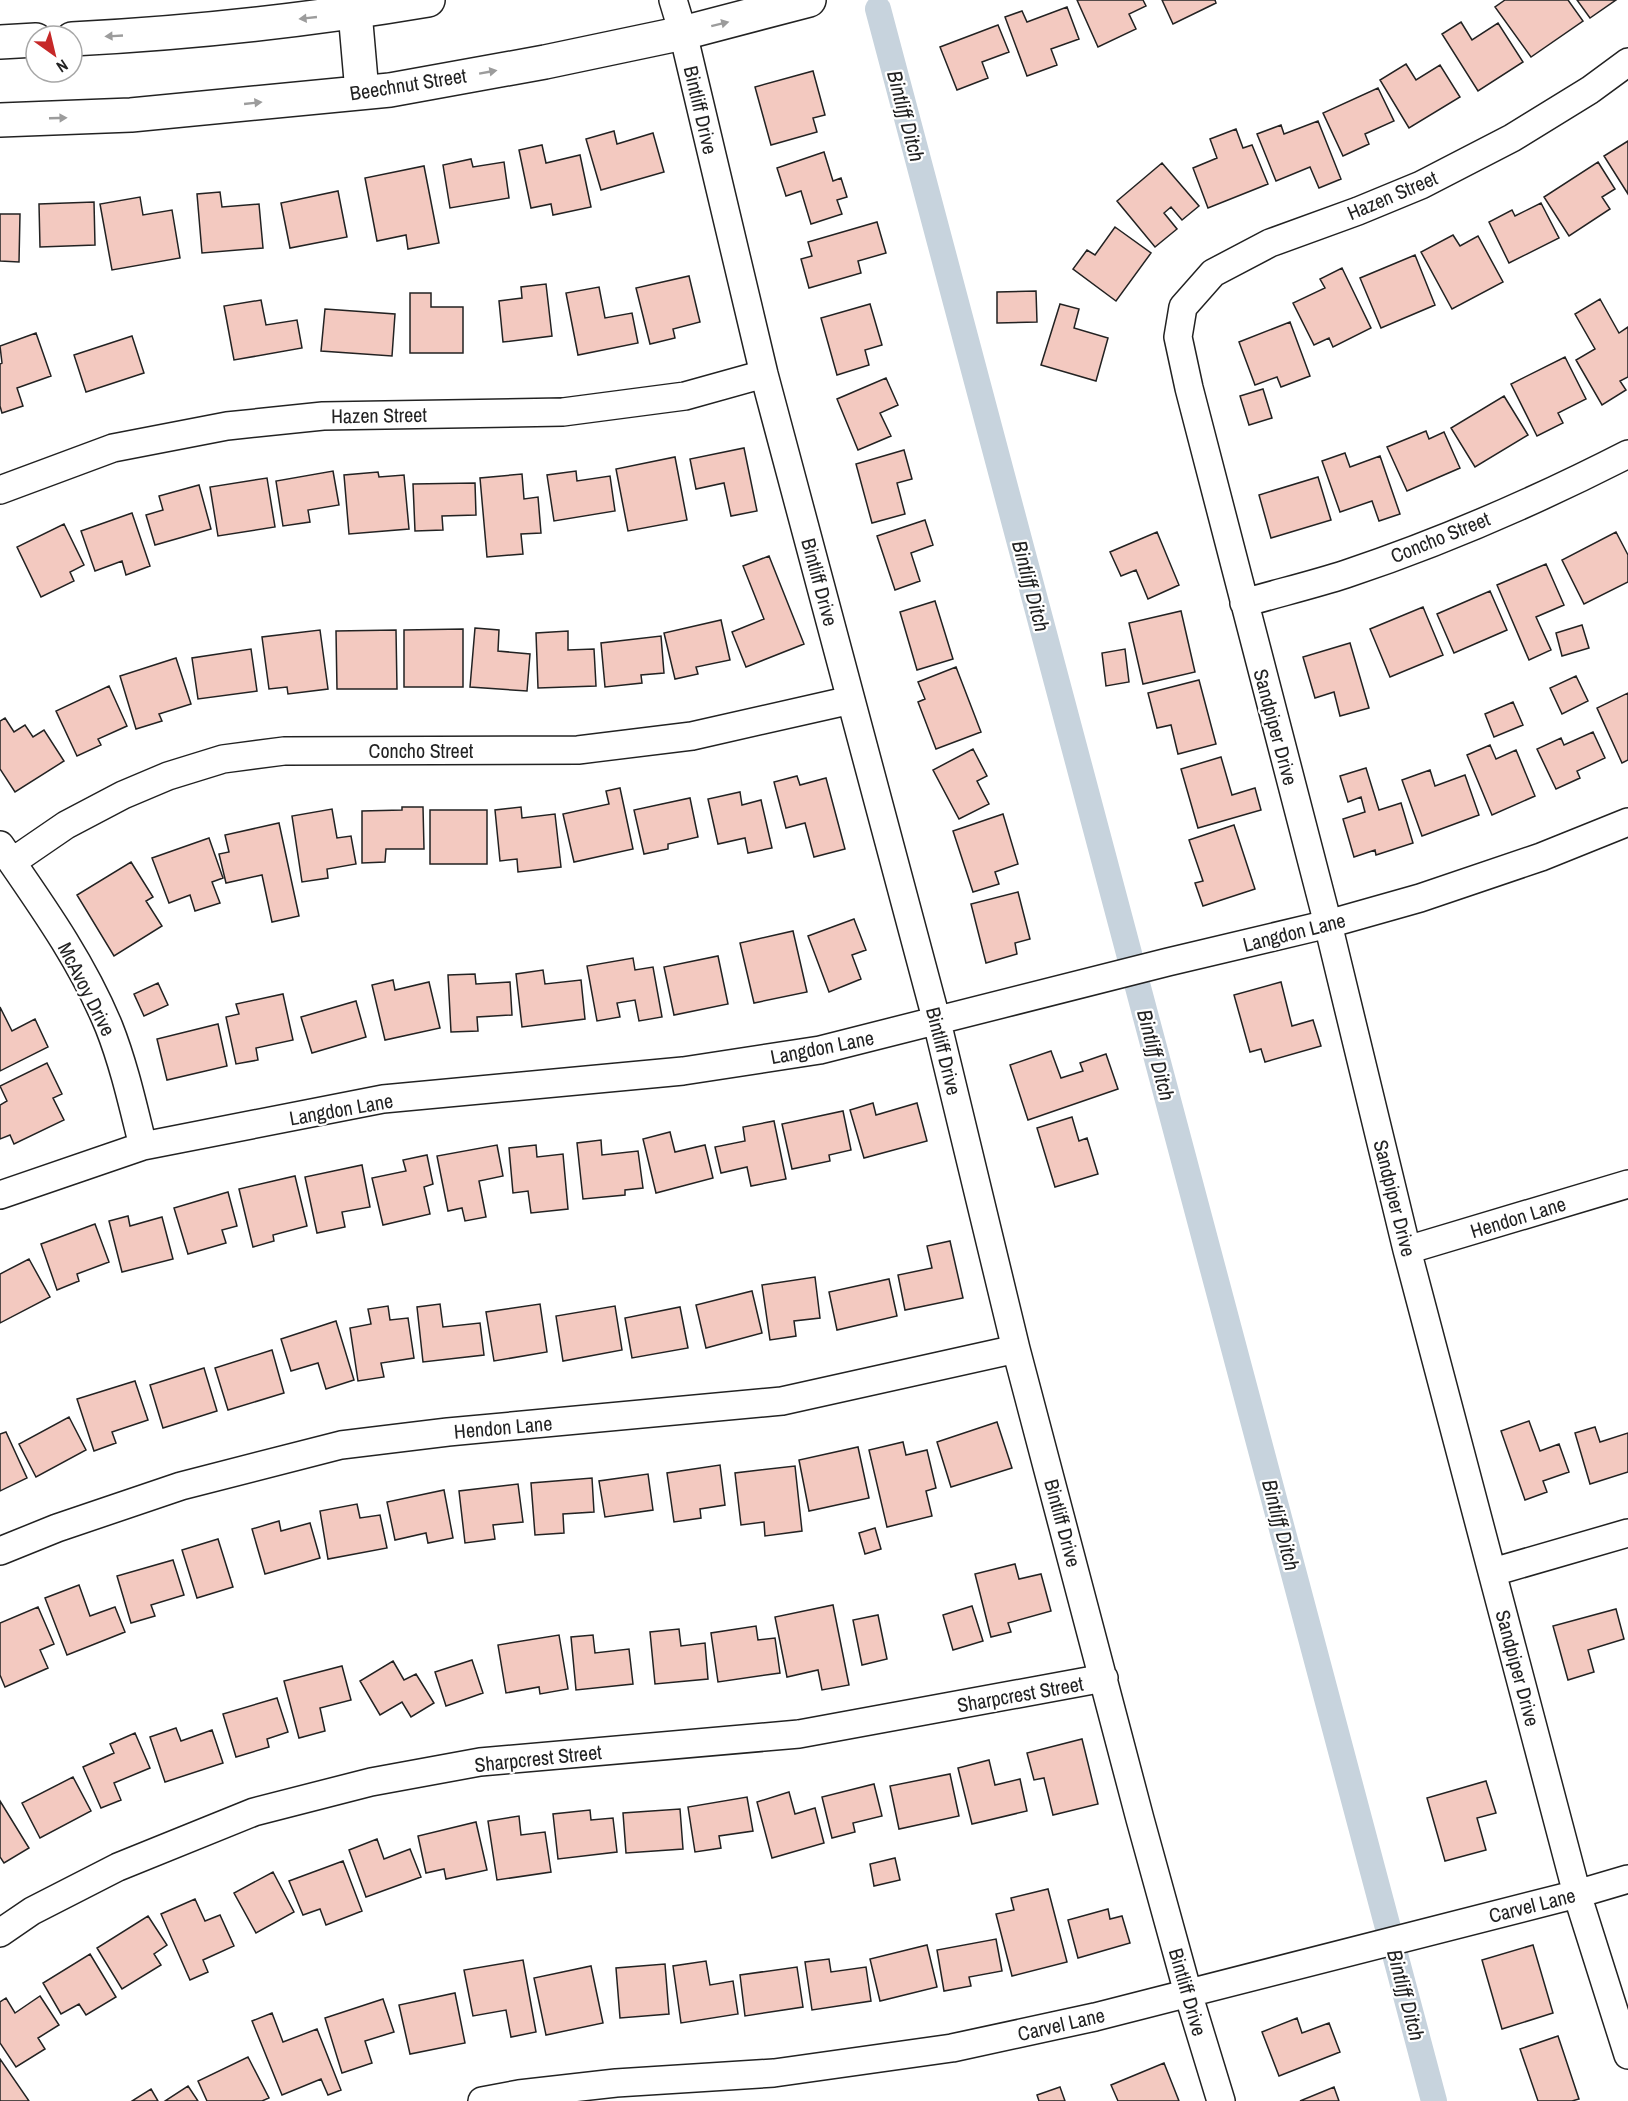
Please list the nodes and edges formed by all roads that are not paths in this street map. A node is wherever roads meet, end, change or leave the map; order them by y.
1 (428, 0) edge
2 (673, 0) edge
3 (809, 0) edge
4 (355, 12) junction
5 (683, 33) junction
6 (84, 38) edge
7 (24, 41) edge
8 (0, 42) edge
9 (1628, 62) edge
10 (362, 92) junction
11 (0, 120) edge
12 (1178, 337) joint
13 (764, 374) junction
14 (1628, 454) edge
15 (0, 490) edge
16 (1245, 603) junction
17 (851, 700) junction
18 (1628, 822) edge
19 (6, 854) edge
20 (1328, 924) junction
21 (937, 1022) junction
22 (143, 1146) junction
23 (1628, 1184) edge
24 (0, 1195) edge
25 (1407, 1250) junction
26 (1016, 1349) junction
27 (1628, 1533) edge
28 (0, 1551) edge
29 (1493, 1572) junction
30 (1104, 1678) junction
31 (1628, 1878) edge
32 (1577, 1894) junction
33 (0, 1933) edge
34 (1188, 1993) junction
35 (1628, 2055) edge
36 (482, 2101) edge
37 (1221, 2101) edge

1 - 4 main road
2 - 5 street, Bintliff Drive
5 -> 3 main road, Beechnut Street
4 -> 6 main road
4 - 10 main road
10 -> 5 main road, Beechnut Street
5 - 13 street, Bintliff Drive
7 - 8 main road
9 - 12 street, Hazen Street
11 -> 10 main road, Beechnut Street
12 - 16 street, Sandpiper Drive
13 - 15 street, Hazen Street
13 - 17 street, Bintliff Drive
14 - 16 street, Concho Street
16 - 20 street, Sandpiper Drive
17 - 19 street, Concho Street
17 - 21 street, Bintliff Drive
18 - 20 street, Langdon Lane
19 - 22 street, McAvoy Drive
20 - 21 street, Langdon Lane
20 - 25 street, Sandpiper Drive
21 - 22 street, Langdon Lane
21 - 26 street, Bintliff Drive
22 - 24 street, Langdon Lane
23 - 25 street, Hendon Lane
25 - 29 street, Sandpiper Drive
26 - 28 street, Hendon Lane
26 - 30 street, Bintliff Drive
27 - 29 street
29 - 32 street, Sandpiper Drive
30 - 33 street, Sharpcrest Street
30 - 34 street, Bintliff Drive
31 - 32 street, Carvel Lane
32 - 34 street, Carvel Lane
32 - 35 street, Sandpiper Drive
34 - 36 street, Carvel Lane
34 - 37 street, Bintliff Drive

